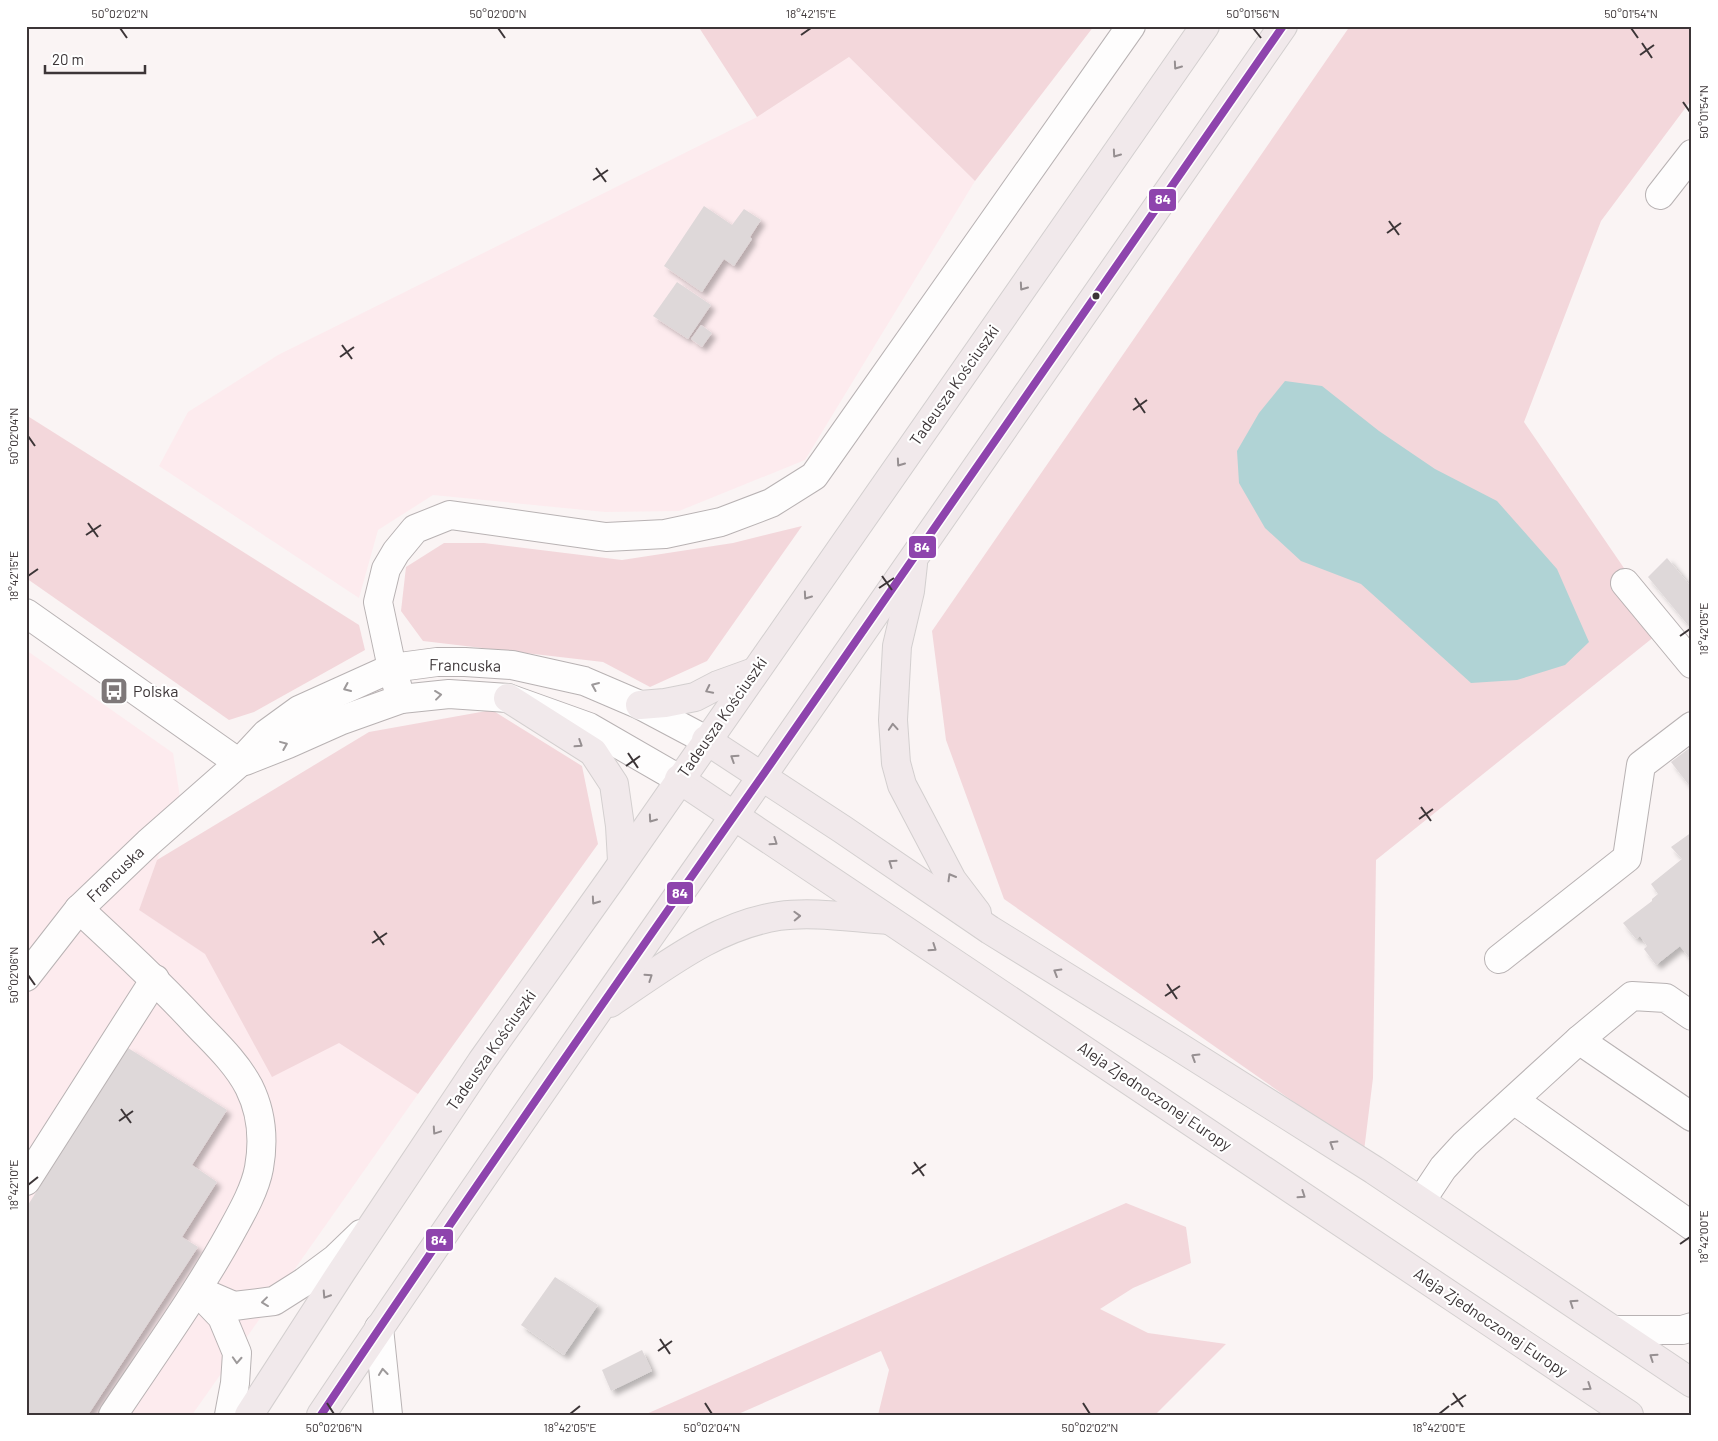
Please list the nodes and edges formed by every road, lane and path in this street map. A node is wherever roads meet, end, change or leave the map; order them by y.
1 (1131, 26) edge
2 (1204, 26) edge
3 (1283, 26) edge
4 (1692, 154) edge
5 (1660, 195) dead end
6 (913, 560) junction
7 (1625, 583) dead end
8 (26, 613) edge
9 (1692, 664) edge
10 (392, 668) junction
11 (754, 672) junction
12 (508, 698) junction
13 (401, 700) junction
14 (640, 705) junction
15 (1692, 726) edge
16 (706, 740) junction
17 (239, 763) junction
18 (762, 777) junction
19 (679, 779) junction
20 (734, 815) junction
21 (622, 861) junction
22 (79, 909) junction
23 (893, 921) junction
24 (990, 930) junction
25 (1499, 959) dead end
26 (26, 977) edge
27 (155, 979) junction
28 (594, 1014) junction
29 (1692, 1016) edge
30 (1579, 1040) junction
31 (1514, 1100) junction
32 (1692, 1117) edge
33 (26, 1181) edge
34 (1421, 1201) junction
35 (374, 1222) junction
36 (1692, 1226) edge
37 (197, 1290) junction
38 (1692, 1327) edge
39 (379, 1328) junction
40 (1614, 1330) junction
41 (1692, 1383) edge
42 (113, 1415) edge
43 (229, 1415) edge
44 (249, 1415) edge
45 (321, 1415) edge
46 (388, 1415) edge
47 (1629, 1415) edge

1 - 10 street
2 -> 11 main road, Tadeusza Kościuszki
3 - 6 main road
4 - 5 street
6 - 18 main road
24 -> 6 main road
7 - 9 street
8 - 17 street
10 - 13 street
14 -> 10 street, Francuska
10 -> 17 street, Francuska
11 -> 14 main road
11 - 16 main road, Tadeusza Kościuszki
13 -> 12 street, Francuska
12 - 19 street, Francuska
12 -> 21 main road
17 -> 13 street, Francuska
14 - 16 street, Francuska
15 - 25 street
18 -> 16 main road
16 - 19 main road, Tadeusza Kościuszki
17 - 22 street, Francuska
18 - 20 main road
24 -> 18 main road
19 - 20 main road, Aleja Zjednoczonej Europy
19 -> 21 main road, Tadeusza Kościuszki
20 -> 23 main road, Aleja Zjednoczonej Europy
20 - 28 main road
21 -> 35 main road, Tadeusza Kościuszki
22 - 26 street, Francuska
22 - 27 street
28 -> 23 main road
23 -> 47 main road, Aleja Zjednoczonej Europy
34 -> 24 main road
27 - 33 street
27 - 37 street
28 - 39 main road
29 - 30 street
30 - 31 street
30 - 32 street
31 - 34 street
31 - 36 street
40 -> 34 main road
35 -> 37 street
35 -> 44 main road, Tadeusza Kościuszki
37 - 42 street
37 -> 43 street
38 - 40 street
39 - 45 main road
46 -> 39 street
41 -> 40 main road

